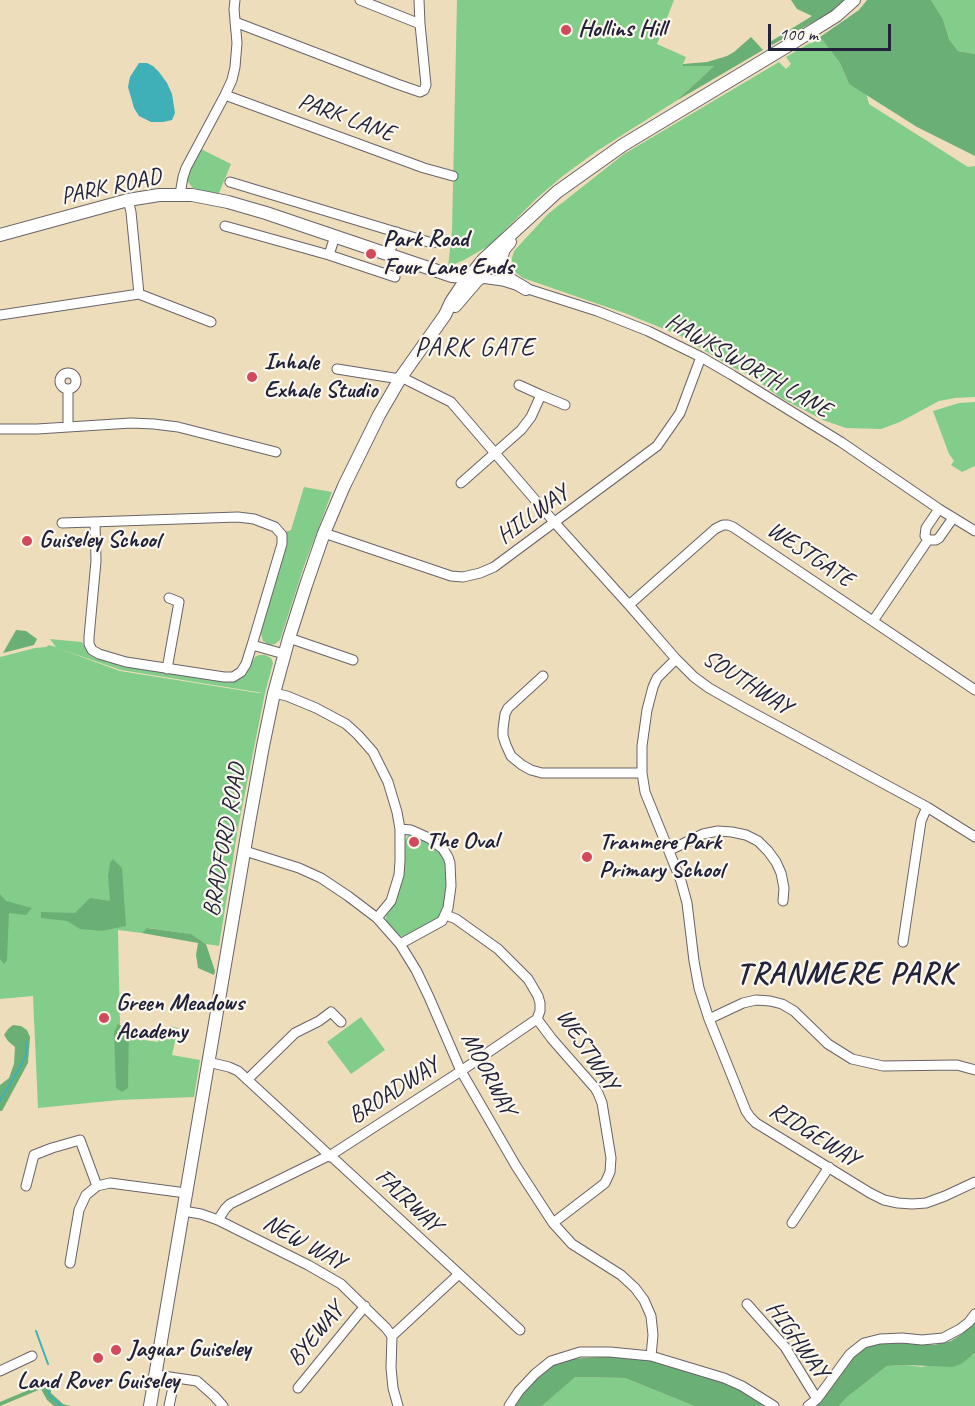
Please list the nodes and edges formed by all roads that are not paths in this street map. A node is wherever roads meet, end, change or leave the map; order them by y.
1 (235, 0) edge
2 (360, 0) edge
3 (419, 0) edge
4 (854, 0) edge
5 (235, 22) junction
6 (420, 24) junction
7 (225, 95) junction
8 (453, 176) dead end
9 (230, 182) dead end
10 (180, 194) junction
11 (271, 195) junction
12 (128, 201) junction
13 (266, 213) junction
14 (225, 226) dead end
15 (516, 230) junction
16 (397, 232) junction
17 (0, 235) edge
18 (335, 236) junction
19 (445, 240) dead end
20 (503, 251) junction
21 (389, 254) junction
22 (329, 255) junction
23 (436, 271) junction
24 (395, 277) dead end
25 (476, 277) junction
26 (526, 289) junction
27 (139, 294) junction
28 (451, 302) junction
29 (0, 315) edge
30 (445, 315) junction
31 (211, 322) dead end
32 (701, 357) junction
33 (337, 369) dead end
34 (400, 378) junction
35 (519, 385) dead end
36 (68, 389) dead end
37 (541, 395) junction
38 (565, 405) dead end
39 (68, 427) junction
40 (0, 429) edge
41 (276, 452) dead end
42 (495, 453) junction
43 (461, 483) dead end
44 (939, 509) junction
45 (953, 518) junction
46 (95, 522) junction
47 (62, 523) dead end
48 (555, 523) junction
49 (975, 531) edge
50 (324, 533) junction
51 (927, 540) junction
52 (169, 598) dead end
53 (629, 605) junction
54 (873, 621) junction
55 (289, 638) junction
56 (252, 645) junction
57 (284, 654) junction
58 (676, 659) junction
59 (353, 660) dead end
60 (167, 669) junction
61 (543, 676) dead end
62 (975, 690) edge
63 (274, 693) junction
64 (642, 773) junction
65 (927, 807) junction
66 (400, 829) junction
67 (975, 837) edge
68 (670, 850) junction
69 (245, 851) junction
70 (783, 901) dead end
71 (446, 915) junction
72 (377, 918) junction
73 (903, 942) dead end
74 (400, 945) junction
75 (537, 1019) junction
76 (709, 1019) junction
77 (341, 1022) dead end
78 (208, 1062) junction
79 (974, 1067) edge
80 (461, 1071) junction
81 (248, 1079) junction
82 (330, 1155) junction
83 (829, 1167) junction
84 (975, 1182) edge
85 (26, 1186) dead end
86 (98, 1186) junction
87 (186, 1193) junction
88 (183, 1211) junction
89 (218, 1220) junction
90 (553, 1223) junction
91 (792, 1223) dead end
92 (70, 1263) dead end
93 (459, 1274) junction
94 (747, 1304) dead end
95 (365, 1306) junction
96 (975, 1314) edge
97 (520, 1330) dead end
98 (392, 1336) junction
99 (32, 1356) dead end
100 (651, 1356) junction
101 (0, 1371) edge
102 (156, 1376) junction
103 (175, 1378) junction
104 (298, 1388) dead end
105 (817, 1399) junction
106 (150, 1406) edge
107 (170, 1406) edge
108 (223, 1406) edge
109 (398, 1406) edge
110 (509, 1406) edge
111 (774, 1406) edge
112 (808, 1406) edge

1 - 5 street
2 - 6 street
3 - 6 street
4 - 15 main road
5 - 6 street
5 - 7 street
7 - 8 street, PARK LANE
7 - 10 street
9 - 11 street
10 - 12 main road, PARK ROAD
10 - 13 main road, PARK ROAD
11 - 13 street
11 - 16 street
12 - 17 main road, PARK ROAD
12 - 27 street
13 - 18 main road, PARK ROAD
14 - 22 street
15 - 20 main road
15 - 25 main road
16 - 19 street
16 - 21 street
18 - 21 main road, PARK ROAD
18 - 22 street
20 - 25 main road
20 - 26 main road
21 - 23 main road, PARK ROAD
22 - 24 street
23 - 25 main road, PARK ROAD
23 - 28 main road
25 - 26 street, HAWKSWORTH LANE
25 - 28 main road, BRADFORD ROAD
25 - 30 main road, BRADFORD ROAD
26 - 32 street, HAWKSWORTH LANE
27 - 29 street
27 - 31 street
28 - 30 main road, BRADFORD ROAD
30 - 34 main road, BRADFORD ROAD
32 - 44 street, HAWKSWORTH LANE
32 - 48 street, HILLWAY
33 - 34 street, SOUTHWAY
34 - 42 street, SOUTHWAY
34 - 50 main road, BRADFORD ROAD
35 - 37 street
36 - 39 street
37 - 38 street
37 - 42 street
39 - 40 street
39 - 41 street
42 - 43 street
42 - 48 street, SOUTHWAY
44 - 45 street, HAWKSWORTH LANE
44 - 51 street
45 - 49 street, HAWKSWORTH LANE
45 - 51 street
46 - 47 street
46 - 56 street
46 - 60 street
48 - 50 street, HILLWAY
48 - 53 street, SOUTHWAY
50 - 55 main road, BRADFORD ROAD
51 - 54 street
52 - 60 street
53 - 54 street, WESTGATE
53 - 58 street, SOUTHWAY
54 - 62 street, WESTGATE
55 - 57 main road, BRADFORD ROAD
55 - 59 street
56 - 57 street
56 - 60 street
57 - 63 main road, BRADFORD ROAD
58 - 64 street, RIDGEWAY
58 - 65 street, SOUTHWAY
61 - 64 street
63 - 66 street
63 - 69 main road, BRADFORD ROAD
64 - 68 street, RIDGEWAY
65 - 67 street, SOUTHWAY
65 - 73 street
66 - 71 street
66 - 72 street
68 - 70 street
68 - 76 street, RIDGEWAY
69 - 72 street, MOORWAY
69 - 78 main road, BRADFORD ROAD
71 - 74 street
71 - 75 street, WESTWAY
72 - 74 street, MOORWAY
74 - 80 street, MOORWAY
75 - 80 street, BROADWAY
75 - 90 street, WESTWAY
76 - 79 street
76 - 83 street, RIDGEWAY
77 - 81 street
78 - 81 street, FAIRWAY
78 - 87 main road, BRADFORD ROAD
80 - 82 street, BROADWAY
80 - 90 street, MOORWAY
81 - 82 street, FAIRWAY
82 - 89 street, BROADWAY
82 - 93 street, FAIRWAY
83 - 84 street, RIDGEWAY
83 - 91 street
85 - 86 street
86 - 87 street
86 - 92 street
87 - 88 main road, BRADFORD ROAD
88 - 89 street, NEW WAY
88 - 102 main road, BRADFORD ROAD
89 - 95 street, NEW WAY
90 - 100 street, MOORWAY
93 - 97 street, FAIRWAY
93 - 98 street
94 - 105 street, HIGHWAY
95 - 98 street, NEW WAY
95 - 104 street, BYEWAY
96 - 105 street
98 - 109 street
99 - 101 street
100 - 110 street
100 - 111 street
102 - 103 street
102 - 106 main road, BRADFORD ROAD
103 - 107 street
103 - 108 street
105 - 112 street

